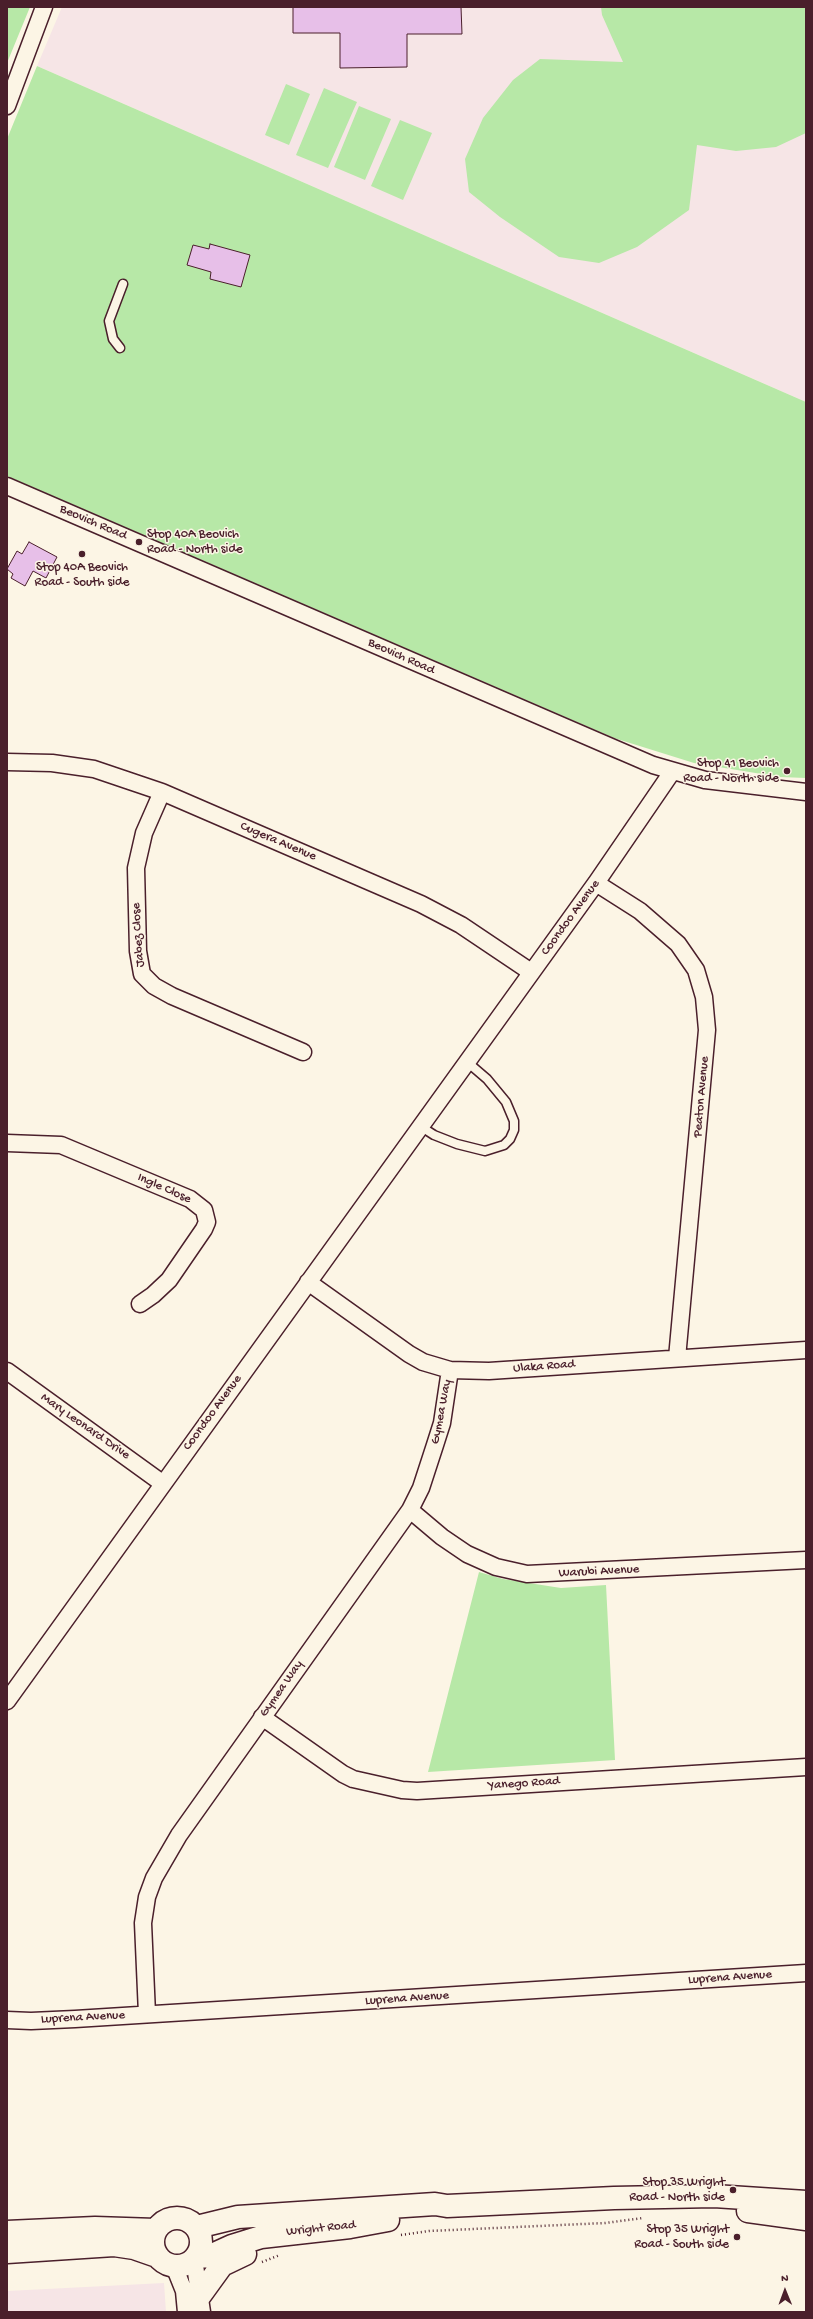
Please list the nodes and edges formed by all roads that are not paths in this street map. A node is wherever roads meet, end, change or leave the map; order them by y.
1 (44, 7) edge
2 (7, 106) edge
3 (123, 284) dead end
4 (120, 348) dead end
5 (7, 486) edge
6 (7, 762) edge
7 (672, 772) junction
8 (162, 792) junction
9 (806, 792) edge
10 (596, 883) junction
11 (531, 972) junction
12 (303, 1052) dead end
13 (466, 1061) junction
14 (420, 1126) junction
15 (7, 1143) edge
16 (308, 1282) junction
17 (140, 1304) dead end
18 (806, 1350) edge
19 (677, 1358) junction
20 (450, 1370) junction
21 (7, 1371) edge
22 (162, 1484) junction
23 (410, 1510) junction
24 (806, 1560) edge
25 (7, 1701) edge
26 (262, 1717) junction
27 (806, 1767) edge
28 (806, 1973) edge
29 (146, 2014) junction
30 (7, 2020) edge
31 (689, 2197) junction
32 (806, 2202) edge
33 (447, 2206) junction
34 (806, 2218) edge
35 (197, 2227) junction
36 (350, 2227) junction
37 (156, 2230) junction
38 (7, 2232) edge
39 (7, 2252) edge
40 (195, 2258) junction
41 (165, 2261) junction
42 (201, 2303) edge
43 (186, 2312) edge

1 - 2 street
3 - 4 lane
5 - 7 street, Beovich Road
6 - 8 street, Cugera Avenue
7 - 9 street, Beovich Road
7 - 10 street, Coondoo Avenue
8 - 11 street, Cugera Avenue
8 - 12 street, Jabez Close
10 - 11 street, Coondoo Avenue
10 - 19 street, Peaton Avenue
11 - 13 street, Coondoo Avenue
13 - 14 street, Coondoo Avenue
13 - 14 lane
14 - 16 street, Coondoo Avenue
15 - 17 street, Ingle Close
16 - 20 street, Ulaka Road
16 - 22 street, Coondoo Avenue
18 - 19 street, Ulaka Road
19 - 20 street, Ulaka Road
20 - 23 street, Gymea Way
21 - 22 street, Mary Leonard Drive
22 - 25 street, Coondoo Avenue
23 - 24 street, Warubi Avenue
23 - 26 street, Gymea Way
26 - 27 street, Yanego Road
26 - 29 street, Gymea Way
28 - 29 street, Luprena Avenue
29 - 30 street, Luprena Avenue
31 - 32 main road, Wright Road
31 - 33 main road, Wright Road
31 - 34 main road, Wright Road
33 - 35 main road, Wright Road
33 - 36 main road, Wright Road
35 - 37 main road
35 - 40 main road
36 - 40 main road, Wright Road
36 - 42 main road
37 - 38 main road
37 - 41 main road
39 - 41 main road
40 - 41 main road
40 - 42 street
41 - 43 street

